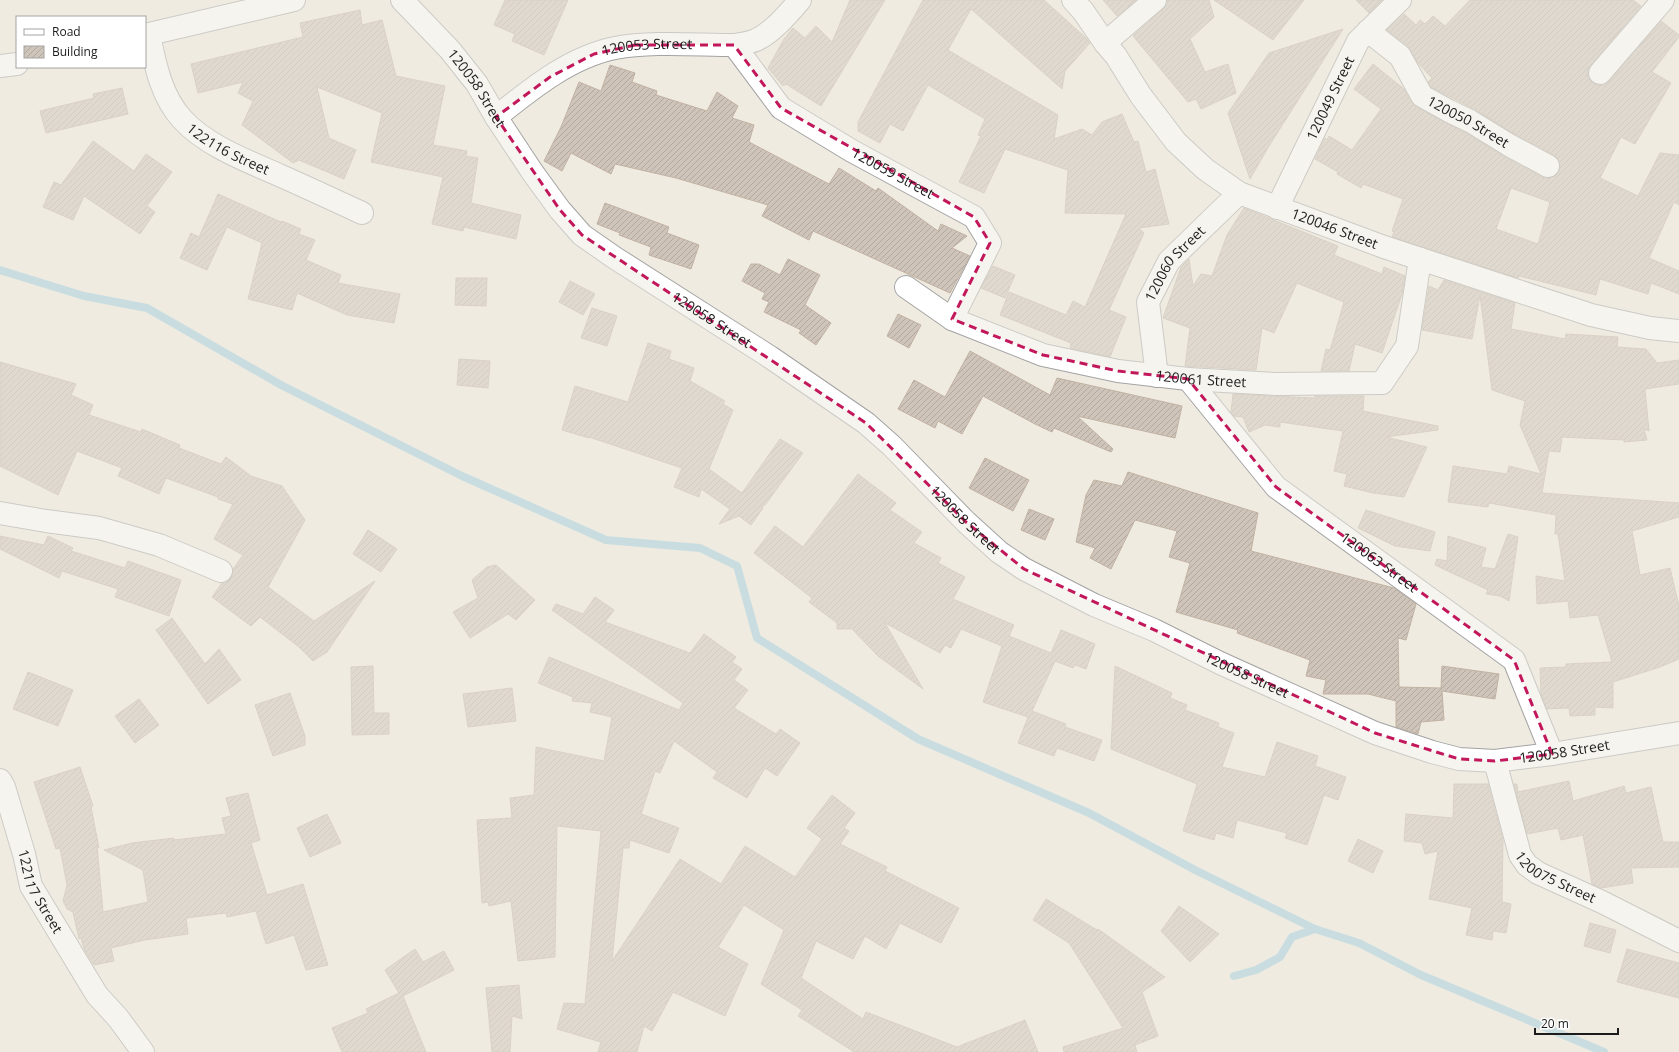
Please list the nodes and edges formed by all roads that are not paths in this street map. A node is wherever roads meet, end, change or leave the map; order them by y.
1 (294, 0) edge
2 (402, 0) edge
3 (800, 0) edge
4 (1072, 0) edge
5 (1155, 0) edge
6 (1400, 0) edge
7 (1663, 0) edge
8 (1368, 31) junction
9 (147, 35) edge
10 (1105, 43) junction
11 (734, 45) junction
12 (16, 64) edge
13 (0, 66) edge
14 (1600, 73) dead end
15 (496, 117) junction
16 (1548, 166) dead end
17 (1239, 193) junction
18 (1277, 208) junction
19 (362, 213) dead end
20 (1420, 259) junction
21 (906, 287) dead end
22 (952, 319) junction
23 (1679, 331) edge
24 (1157, 376) junction
25 (1188, 379) junction
26 (0, 512) edge
27 (221, 571) dead end
28 (1679, 733) edge
29 (1552, 754) junction
30 (1495, 761) junction
31 (0, 780) edge
32 (1679, 941) edge
33 (143, 1052) edge

1 - 9 street
2 - 15 street, 120058 Street
3 - 11 street, 120053 Street
4 - 10 street, 120046 Street
5 - 10 street
6 - 8 street, 120049 Street
7 - 14 street
8 - 16 street, 120050 Street
8 - 18 street, 120049 Street
9 - 19 street, 122116 Street
10 - 17 street, 120046 Street
11 - 15 street, 120053 Street
11 - 22 street, 120059 Street
12 - 13 street
15 - 30 street, 120058 Street
17 - 18 street, 120046 Street
17 - 24 street, 120060 Street
18 - 20 street, 120046 Street
20 - 23 street, 120046 Street
20 - 25 street, 120061 Street
21 - 22 street, 120061 Street
22 - 24 street, 120061 Street
24 - 25 street, 120061 Street
25 - 29 street, 120063 Street
26 - 27 street
28 - 29 street, 120058 Street
29 - 30 street, 120058 Street
30 - 32 street, 120075 Street
31 - 33 street, 122117 Street

